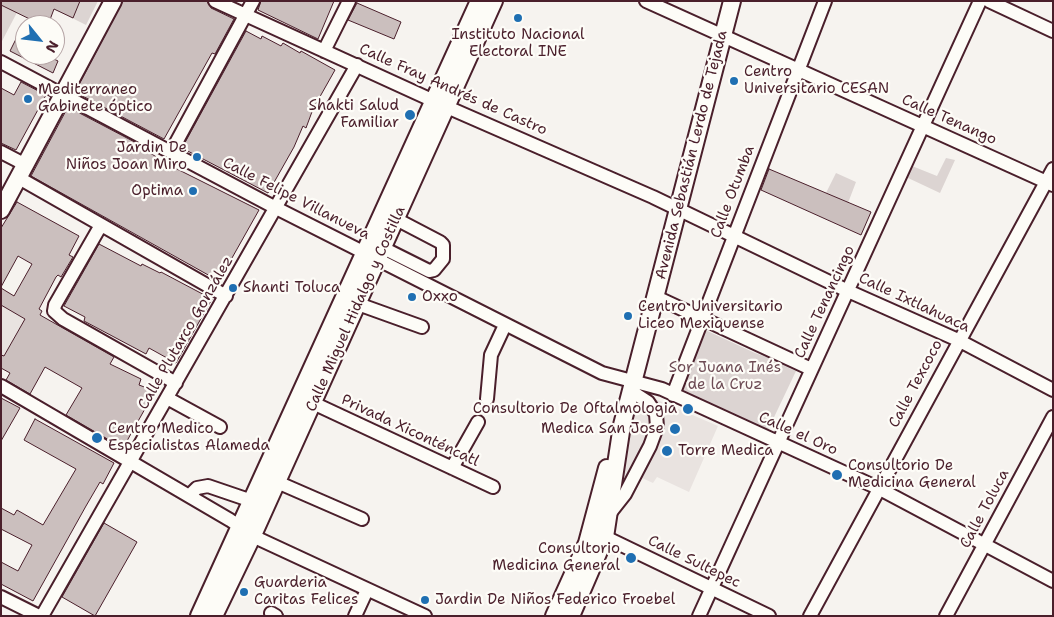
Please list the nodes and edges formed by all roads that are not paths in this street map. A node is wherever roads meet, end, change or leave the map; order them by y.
1 (113, 1) edge
2 (215, 1) edge
3 (253, 1) edge
4 (349, 1) edge
5 (479, 1) edge
6 (494, 1) edge
7 (646, 1) edge
8 (732, 1) edge
9 (825, 1) edge
10 (980, 1) edge
11 (989, 1) edge
12 (246, 15) junction
13 (1053, 31) edge
14 (722, 36) junction
15 (324, 51) junction
16 (1, 62) edge
17 (357, 65) junction
18 (798, 70) junction
19 (64, 96) junction
20 (440, 104) junction
21 (923, 125) junction
22 (1, 152) edge
23 (171, 152) junction
24 (1053, 170) edge
25 (22, 172) junction
26 (1049, 184) edge
27 (276, 208) junction
28 (678, 209) junction
29 (1, 210) edge
30 (396, 220) junction
31 (101, 225) junction
32 (733, 237) junction
33 (375, 253) junction
34 (848, 291) junction
35 (226, 296) junction
36 (656, 297) junction
37 (358, 304) junction
38 (702, 318) junction
39 (504, 325) junction
40 (422, 326) dead end
41 (958, 340) junction
42 (811, 369) junction
43 (176, 383) junction
44 (1, 386) edge
45 (632, 386) junction
46 (1053, 390) edge
47 (673, 395) junction
48 (167, 398) junction
49 (487, 399) dead end
50 (313, 404) junction
51 (1053, 417) edge
52 (478, 422) dead end
53 (622, 425) junction
54 (220, 427) dead end
55 (777, 443) junction
56 (131, 463) junction
57 (452, 468) junction
58 (277, 482) junction
59 (493, 487) dead end
60 (878, 488) junction
61 (189, 496) junction
62 (252, 501) junction
63 (610, 513) junction
64 (362, 519) dead end
65 (247, 531) junction
66 (606, 537) junction
67 (984, 544) junction
68 (1053, 581) edge
69 (712, 588) junction
70 (367, 590) junction
71 (1, 597) edge
72 (40, 616) edge
73 (199, 616) edge
74 (214, 616) edge
75 (356, 616) edge
76 (425, 616) edge
77 (554, 616) edge
78 (571, 616) edge
79 (699, 616) edge
80 (769, 616) edge
81 (810, 616) edge
82 (946, 616) edge

1 - 19 main road
2 - 12 street, Calle Fray Andrés de Castro
3 - 12 street
4 - 15 street
5 - 20 main road, Calle Miguel Hidalgo y Costilla
6 - 20 main road, Calle Miguel Hidalgo y Costilla
7 - 14 street, Calle Tenango
8 - 14 main road, Avenida Sebastián Lerdo de Tejada
9 - 18 street, Calle Otumba
10 - 21 street, Calle Tenancingo
11 - 13 street
12 - 15 street, Calle Fray Andrés de Castro
12 - 23 street
14 - 18 street, Calle Tenango
14 - 28 main road, Avenida Sebastián Lerdo de Tejada
15 - 17 street, Calle Fray Andrés de Castro
16 - 19 street, Calle Felipe Villanueva
17 - 20 street, Calle Fray Andrés de Castro
17 - 27 street, Calle Plutarco González
18 - 21 street, Calle Tenango
18 - 32 street, Calle Otumba
19 - 23 street, Calle Felipe Villanueva
19 - 25 main road
20 - 28 street, Calle Fray Andrés de Castro
20 - 30 main road, Calle Miguel Hidalgo y Costilla
20 - 33 main road, Calle Miguel Hidalgo y Costilla
21 - 26 street, Calle Tenango
21 - 34 street, Calle Tenancingo
22 - 25 street
23 - 27 street, Calle Felipe Villanueva
24 - 26 street, Calle Texcoco
25 - 29 main road
25 - 31 street
26 - 41 street, Calle Texcoco
27 - 33 street, Calle Felipe Villanueva
27 - 35 street, Calle Plutarco González
28 - 32 street, Calle Ixtlahuaca
28 - 36 main road, Avenida Sebastián Lerdo de Tejada
30 - 33 main road, Calle Miguel Hidalgo y Costilla
30 - 33 street
31 - 35 street
31 - 43 street
32 - 34 street, Calle Ixtlahuaca
32 - 38 street, Calle Otumba
33 - 37 main road, Calle Miguel Hidalgo y Costilla
33 - 39 street, Calle Felipe Villanueva
33 - 62 main road, Calle Miguel Hidalgo y Costilla
34 - 41 street, Calle Ixtlahuaca
34 - 42 street, Calle Tenancingo
35 - 43 street, Calle Plutarco González
36 - 38 street
36 - 45 main road, Avenida Sebastián Lerdo de Tejada
37 - 40 street
37 - 50 main road, Calle Miguel Hidalgo y Costilla
38 - 42 street
38 - 47 street, Calle Otumba
39 - 45 street, Calle Felipe Villanueva
39 - 49 street
41 - 46 street, Calle Ixtlahuaca
41 - 60 street, Calle Texcoco
42 - 55 street, Calle Tenancingo
43 - 48 street, Calle Plutarco González
44 - 56 street
45 - 47 street, Calle el Oro
45 - 53 main road, Avenida Sebastián Lerdo de Tejada
45 - 63 street
47 - 55 street, Calle el Oro
48 - 54 street
48 - 56 street, Calle Plutarco González
50 - 57 street, Privada Xiconténcatl
50 - 58 main road, Calle Miguel Hidalgo y Costilla
51 - 67 street, Calle Toluca
52 - 57 street
53 - 63 main road, Avenida Sebastián Lerdo de Tejada
53 - 77 main road, Avenida Sebastián Lerdo de Tejada
55 - 60 street, Calle el Oro
55 - 69 street, Calle Tenancingo
56 - 61 street
56 - 72 street, Calle Plutarco González
57 - 59 street, Privada Xiconténcatl
58 - 64 street
58 - 65 main road, Calle Miguel Hidalgo y Costilla
60 - 67 street, Calle el Oro
60 - 81 street, Calle Texcoco
61 - 62 street
61 - 65 street
62 - 65 main road, Calle Miguel Hidalgo y Costilla
63 - 66 main road, Avenida Sebastián Lerdo de Tejada
65 - 70 street
65 - 73 main road, Calle Miguel Hidalgo y Costilla
65 - 74 main road, Calle Miguel Hidalgo y Costilla
66 - 69 street, Calle Sultepec
66 - 78 main road, Avenida Sebastián Lerdo de Tejada
67 - 68 street, Calle el Oro
67 - 82 street, Calle Toluca
69 - 79 street, Calle Tenancingo
69 - 80 street, Calle Sultepec
70 - 75 street
70 - 76 street
71 - 72 street

